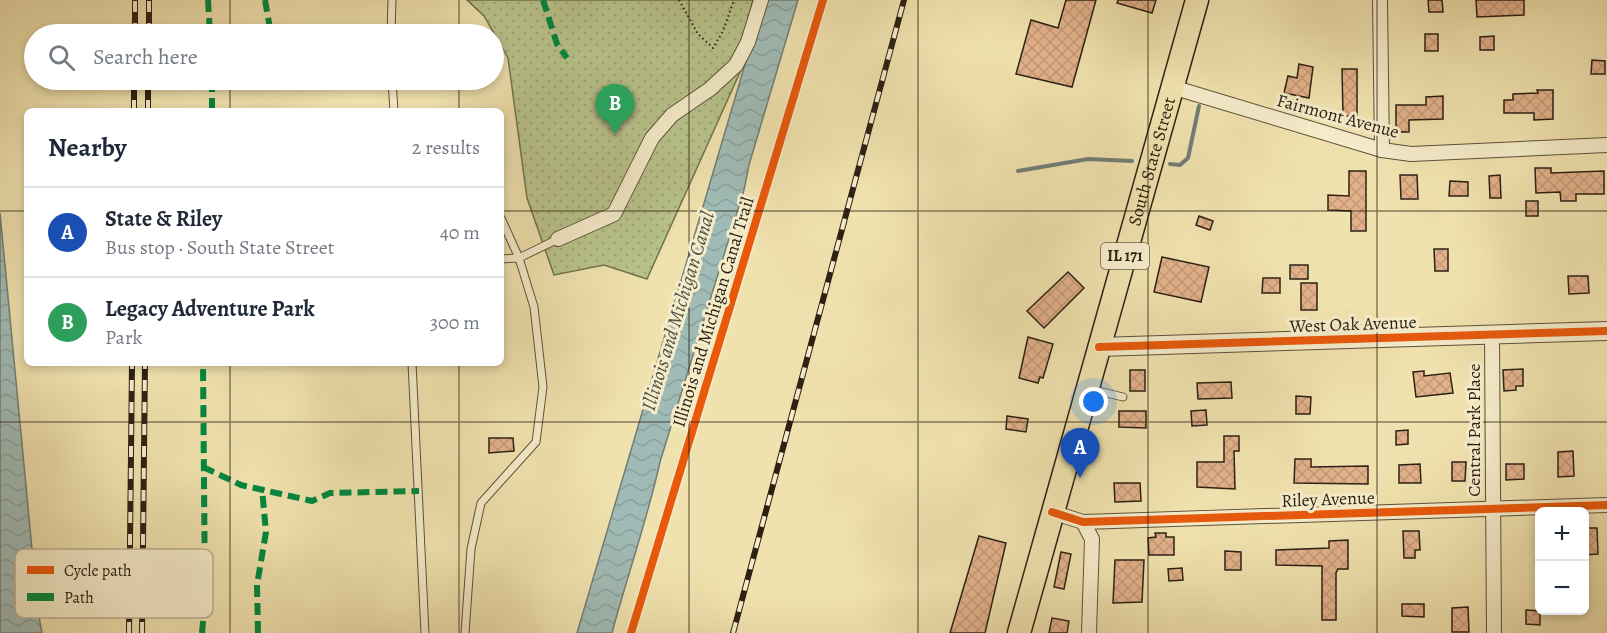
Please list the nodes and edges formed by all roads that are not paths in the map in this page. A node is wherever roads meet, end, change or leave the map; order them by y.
1 (392, 0) edge
2 (761, 0) edge
3 (1197, 0) edge
4 (1380, 0) edge
5 (391, 24) edge
6 (1172, 87) junction
7 (393, 90) edge
8 (394, 108) edge
9 (1607, 145) edge
10 (1382, 150) junction
11 (504, 225) edge
12 (558, 239) joint
13 (519, 258) junction
14 (504, 259) edge
15 (1607, 331) edge
16 (1492, 335) junction
17 (1099, 346) junction
18 (412, 366) edge
19 (1087, 388) junction
20 (1123, 397) dead end
21 (1607, 505) edge
22 (1492, 508) junction
23 (1052, 512) junction
24 (1083, 522) junction
25 (425, 633) edge
26 (465, 633) edge
27 (1019, 633) edge
28 (1089, 633) edge
29 (1494, 633) edge

1 - 5 lane
2 - 12 street
3 - 6 main road, South State Street / IL 171
4 - 10 street
6 - 10 street, Fairmont Avenue
6 - 17 main road, South State Street / IL 171
7 - 8 lane
9 - 10 street, Fairmont Avenue
11 - 13 lane
12 - 13 lane
13 - 14 lane
13 - 26 lane
15 - 16 street, West Oak Avenue
16 - 17 street, West Oak Avenue
16 - 22 street, Central Park Place
17 - 19 main road, South State Street / IL 171
18 - 25 lane
19 - 20 lane
19 - 23 main road, South State Street / IL 171
21 - 22 street, Riley Avenue
22 - 24 street, Riley Avenue
22 - 29 street, Central Park Place
23 - 24 street, Riley Avenue
23 - 27 main road, South State Street / IL 171
24 - 28 street

